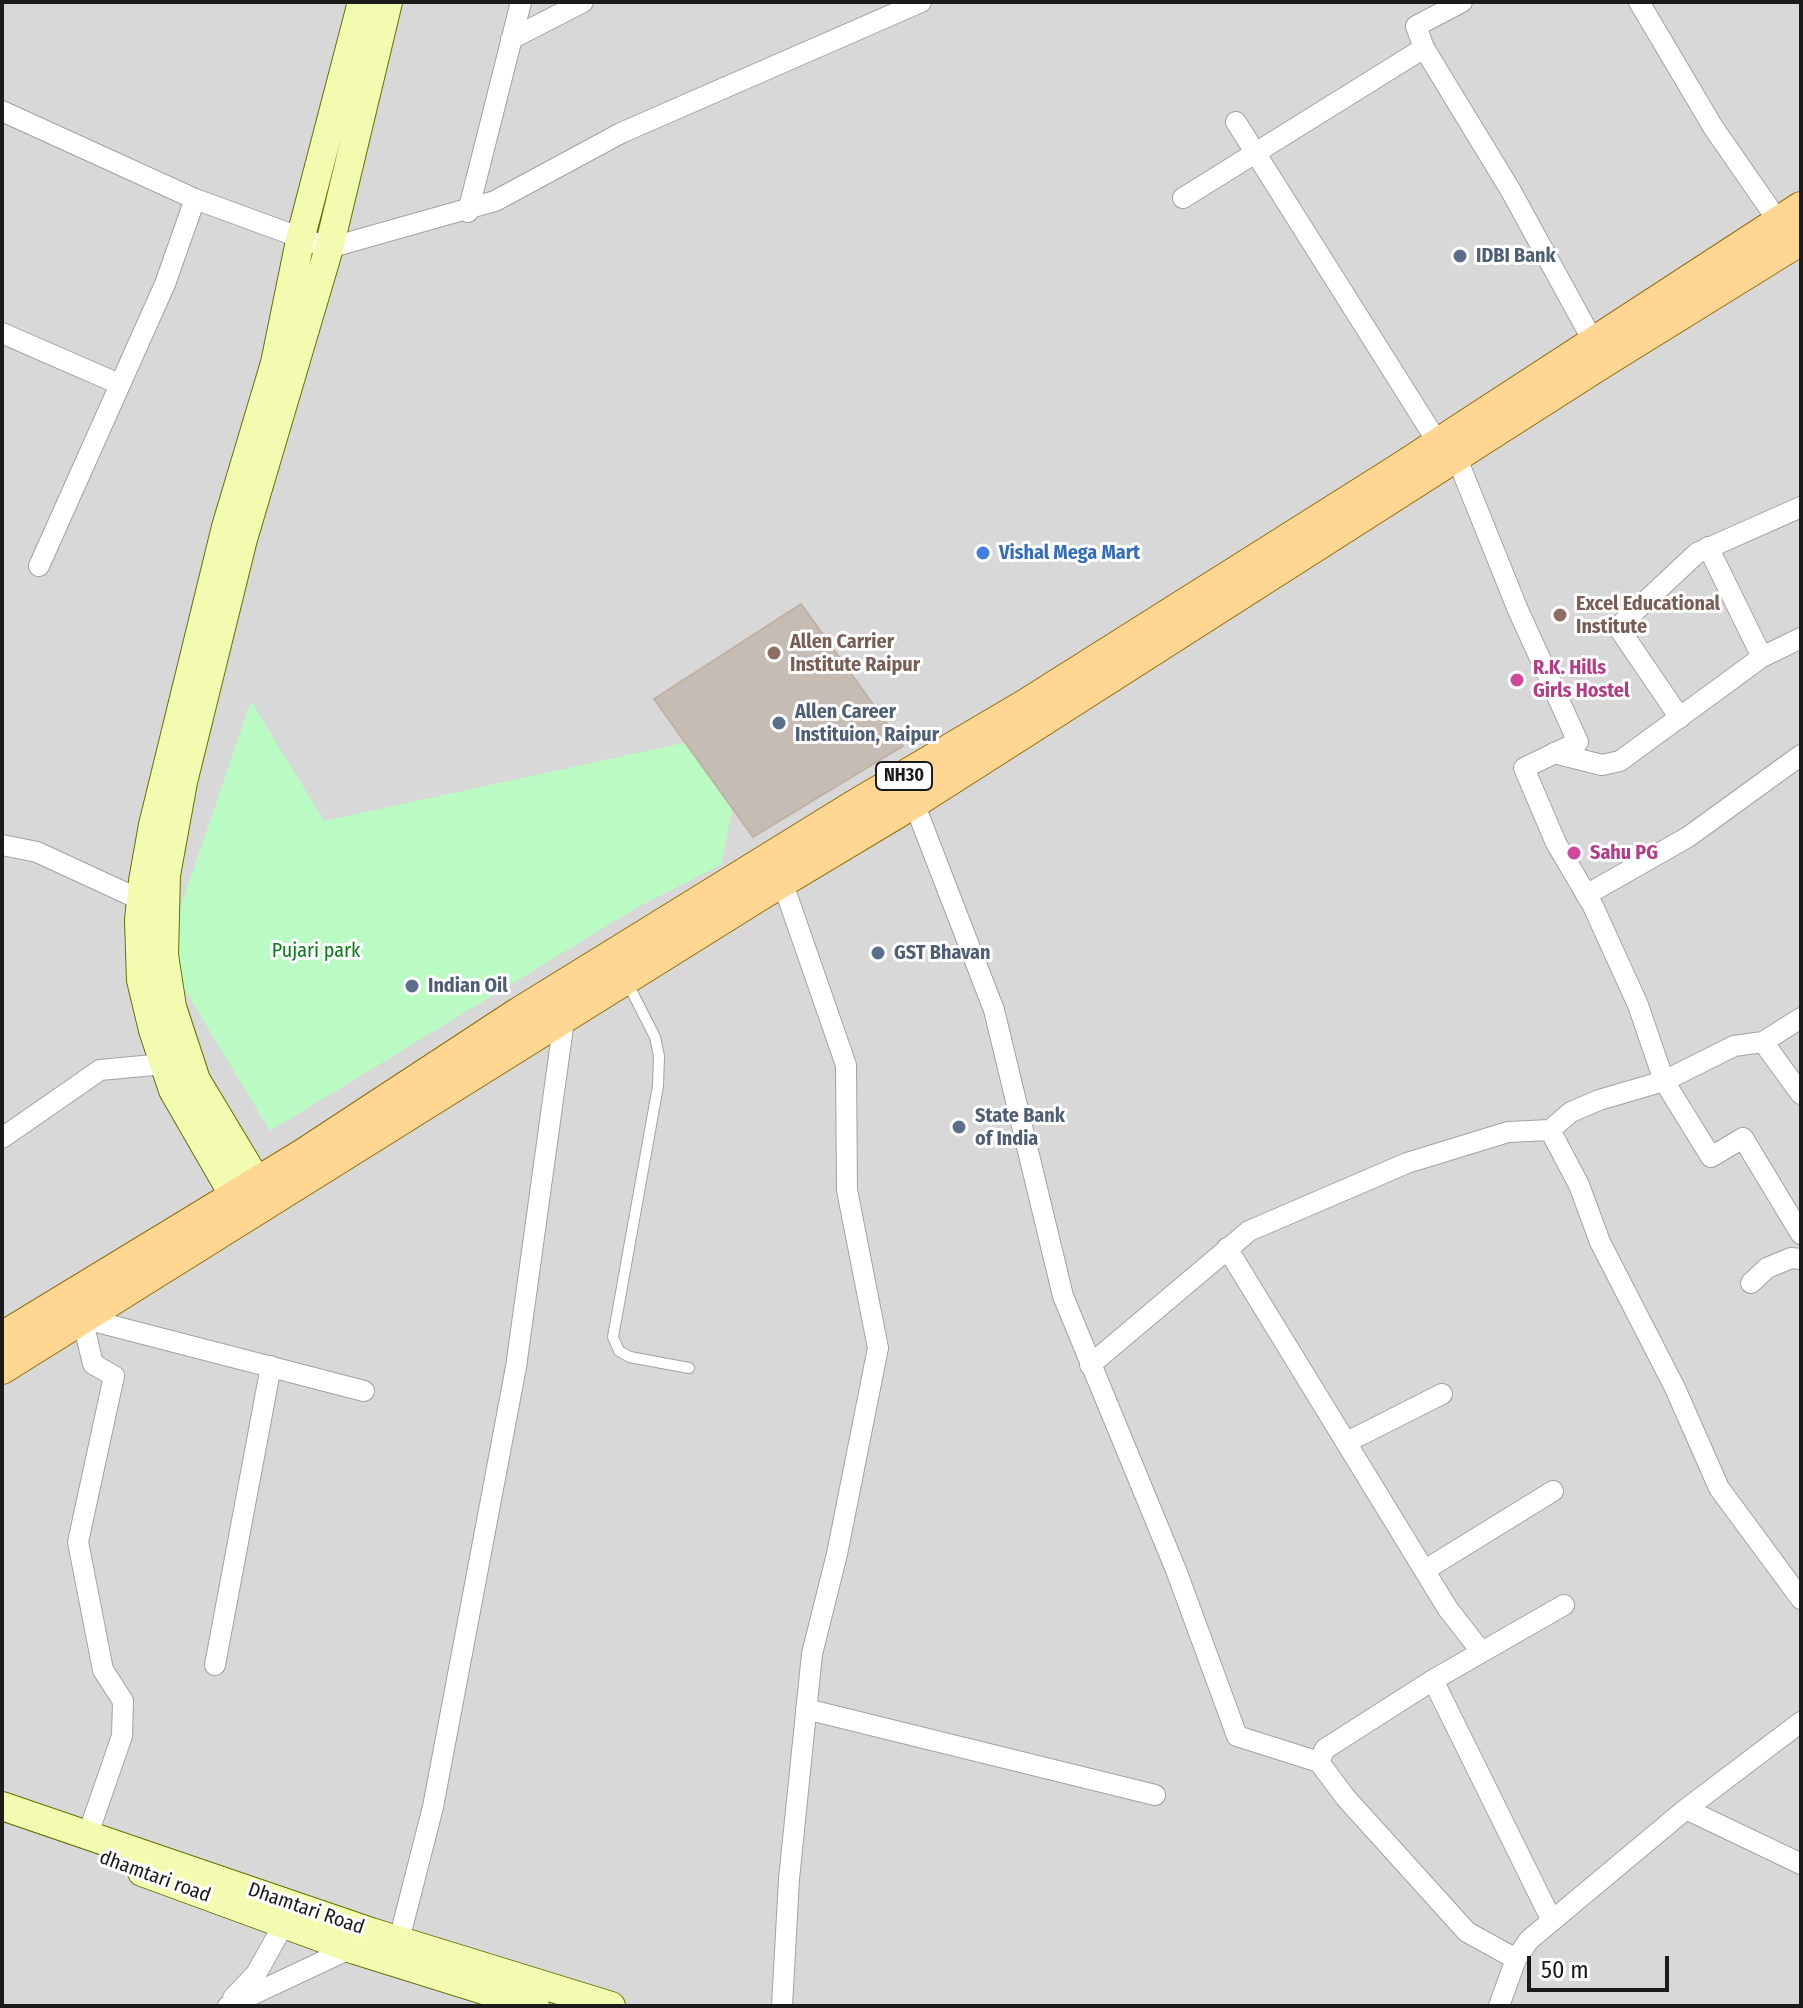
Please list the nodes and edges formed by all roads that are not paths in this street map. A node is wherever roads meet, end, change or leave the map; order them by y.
1 (362, 2) edge
2 (388, 2) edge
3 (521, 2) edge
4 (583, 2) edge
5 (921, 2) edge
6 (1462, 2) edge
7 (1639, 2) edge
8 (511, 39) junction
9 (1424, 48) junction
10 (2, 111) edge
11 (1236, 122) dead end
12 (1255, 151) junction
13 (1183, 198) dead end
14 (195, 199) junction
15 (468, 212) junction
16 (1795, 233) edge
17 (301, 236) junction
18 (329, 248) junction
19 (2, 333) edge
20 (1593, 341) junction
21 (119, 384) junction
22 (1447, 449) junction
23 (1801, 507) edge
24 (1708, 547) junction
25 (39, 566) dead end
26 (1801, 638) edge
27 (1762, 657) junction
28 (1680, 718) junction
29 (1554, 753) junction
30 (1801, 755) edge
31 (914, 803) junction
32 (2, 845) edge
33 (782, 881) junction
34 (1586, 895) junction
35 (141, 900) junction
36 (626, 981) junction
37 (1801, 1018) edge
38 (564, 1020) junction
39 (1763, 1042) junction
40 (164, 1064) junction
41 (1664, 1081) junction
42 (1801, 1094) edge
43 (1550, 1130) junction
44 (2, 1138) edge
45 (251, 1199) junction
46 (1801, 1234) edge
47 (1227, 1248) junction
48 (1801, 1259) edge
49 (1751, 1283) dead end
50 (82, 1318) junction
51 (2, 1337) edge
52 (1090, 1365) junction
53 (271, 1366) junction
54 (689, 1368) dead end
55 (2, 1369) edge
56 (364, 1391) dead end
57 (1442, 1394) dead end
58 (1347, 1442) junction
59 (1553, 1491) dead end
60 (1425, 1570) junction
61 (1801, 1599) edge
62 (1564, 1605) dead end
63 (1480, 1650) junction
64 (215, 1665) dead end
65 (1433, 1680) junction
66 (806, 1709) junction
67 (1801, 1722) edge
68 (1319, 1762) junction
69 (1155, 1795) dead end
70 (2, 1806) edge
71 (1686, 1809) junction
72 (2, 1823) edge
73 (88, 1834) junction
74 (1801, 1864) edge
75 (1552, 1921) junction
76 (284, 1924) junction
77 (399, 1940) junction
78 (363, 1941) junction
79 (1516, 1959) junction
80 (226, 2006) edge
81 (535, 2006) edge
82 (609, 2006) edge
83 (782, 2006) edge
84 (1499, 2006) edge

1 - 17 street
2 - 18 street
3 - 8 street
4 - 8 street
5 - 15 street
6 - 9 street
7 - 16 street
8 - 15 street
9 - 12 street
9 - 20 street
10 - 14 street
11 - 12 street
12 - 13 street
12 - 22 street
14 - 17 street
14 - 21 street
15 - 18 street
16 - 20 main road, NH30
16 - 22 main road, NH30
17 - 18 street
17 - 35 street
18 - 45 street
19 - 21 street
20 - 22 main road, NH30
21 - 25 street
22 - 29 street
22 - 31 main road, NH30
22 - 45 main road, NH30
23 - 24 street
24 - 27 street
24 - 28 street
26 - 27 street
27 - 28 street
28 - 29 street
29 - 34 street
30 - 34 street
31 - 33 main road, NH30
31 - 52 street
32 - 35 street
33 - 36 main road, NH30
33 - 66 street
34 - 41 street
35 - 40 street
36 - 38 main road, NH30
36 - 54 lane
37 - 39 street
38 - 45 main road, NH30
38 - 77 street
39 - 41 street
39 - 42 street
40 - 44 street
40 - 45 street
41 - 43 street
41 - 46 street
43 - 47 street
43 - 61 street
45 - 50 main road, NH30
45 - 51 main road, NH30
47 - 52 street
47 - 58 street
48 - 49 street
50 - 53 street
50 - 55 main road, NH30
50 - 73 street
52 - 68 street
53 - 56 street
53 - 64 street
57 - 58 street
58 - 60 street
59 - 60 street
60 - 63 street
62 - 63 street
63 - 65 street
65 - 68 street
65 - 75 street
66 - 69 street
66 - 83 street
67 - 71 street
68 - 79 street
70 - 73 street, Dhamtari Road
71 - 74 street
71 - 75 street
72 - 76 street, dhamtari road
73 - 78 street, Dhamtari Road
75 - 79 street
76 - 78 street, dhamtari road
76 - 80 street
77 - 78 street, Dhamtari Road
77 - 82 street, Dhamtari Road
78 - 80 street
78 - 81 street, dhamtari road
79 - 84 street

